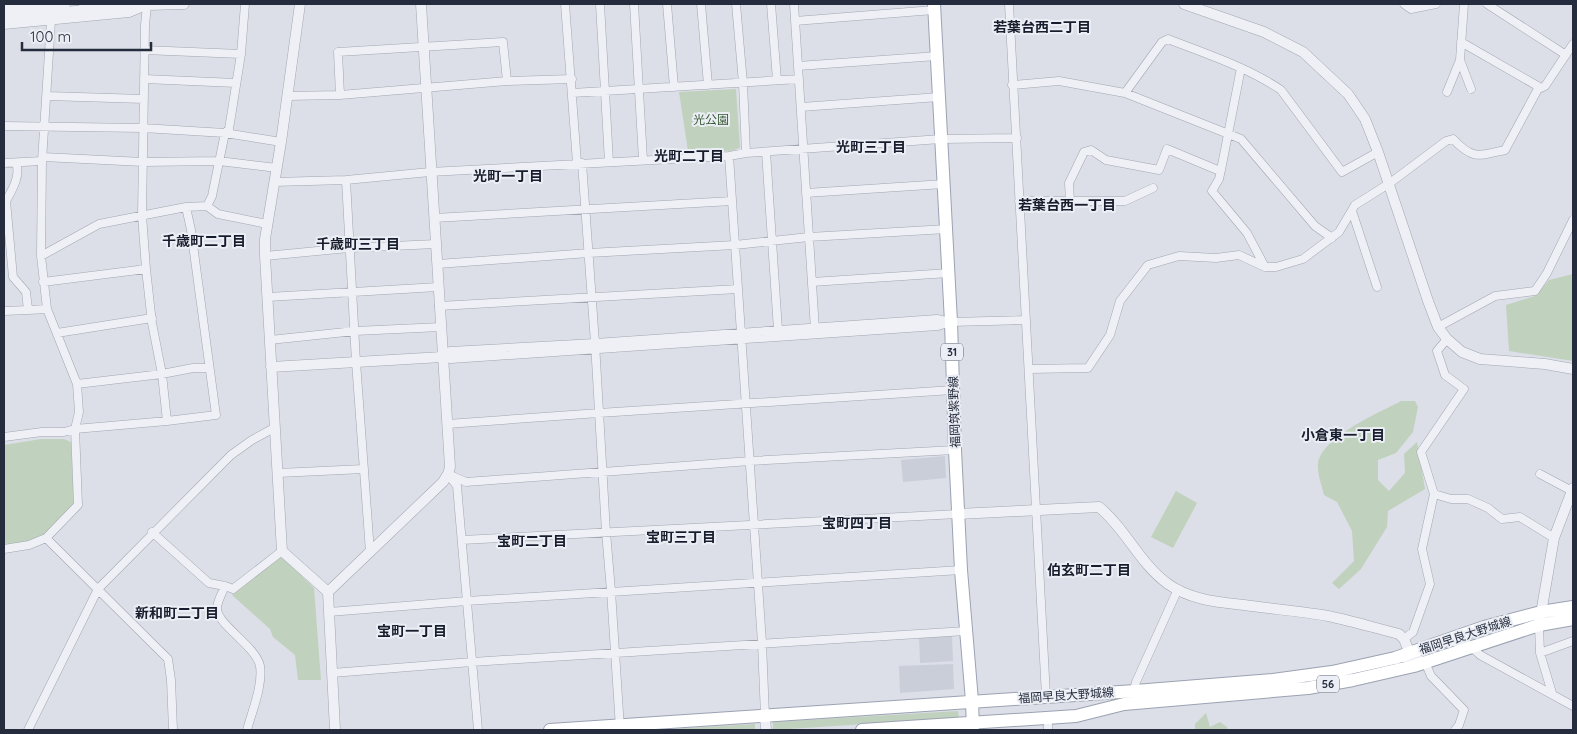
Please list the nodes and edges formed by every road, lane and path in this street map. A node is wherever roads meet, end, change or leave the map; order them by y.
1 (66, 4) edge
2 (83, 4) edge
3 (147, 4) edge
4 (184, 4) edge
5 (245, 4) edge
6 (300, 4) edge
7 (421, 4) edge
8 (565, 4) edge
9 (600, 4) edge
10 (634, 4) edge
11 (667, 4) edge
12 (701, 4) edge
13 (736, 4) edge
14 (771, 4) edge
15 (794, 4) edge
16 (1009, 4) edge
17 (1184, 4) edge
18 (1404, 4) edge
19 (1436, 4) edge
20 (1464, 4) edge
21 (1487, 4) edge
22 (934, 7) edge
23 (4, 8) edge
24 (112, 8) junction
25 (4, 17) edge
26 (50, 21) junction
27 (795, 21) junction
28 (4, 25) edge
29 (1461, 42) junction
30 (1573, 44) edge
31 (422, 46) junction
32 (144, 50) junction
33 (241, 54) junction
34 (1566, 55) junction
35 (937, 56) junction
36 (1460, 60) junction
37 (798, 66) junction
38 (1242, 68) junction
39 (799, 78) junction
40 (144, 79) junction
41 (572, 79) junction
42 (777, 80) junction
43 (507, 81) junction
44 (743, 82) junction
45 (236, 83) junction
46 (708, 85) junction
47 (1012, 85) junction
48 (674, 87) junction
49 (1538, 87) junction
50 (425, 88) junction
51 (1471, 89) dead end
52 (639, 90) junction
53 (605, 92) junction
54 (1447, 92) dead end
55 (1125, 93) junction
56 (340, 94) junction
57 (572, 94) junction
58 (47, 96) junction
59 (288, 96) junction
60 (939, 97) junction
61 (144, 99) junction
62 (801, 107) junction
63 (4, 126) edge
64 (45, 127) junction
65 (143, 128) junction
66 (225, 133) junction
67 (1228, 134) junction
68 (1017, 138) junction
69 (940, 139) junction
70 (281, 142) junction
71 (802, 150) junction
72 (766, 152) junction
73 (1378, 152) junction
74 (746, 153) junction
75 (729, 156) junction
76 (43, 159) junction
77 (643, 160) junction
78 (219, 161) junction
79 (143, 162) junction
80 (609, 162) junction
81 (4, 163) edge
82 (16, 163) junction
83 (579, 163) junction
84 (277, 168) junction
85 (1220, 171) junction
86 (430, 172) junction
87 (346, 180) junction
88 (274, 182) junction
89 (1390, 183) junction
90 (944, 184) junction
91 (1153, 188) dead end
92 (806, 192) junction
93 (732, 201) junction
94 (1020, 201) junction
95 (1070, 202) junction
96 (207, 206) junction
97 (186, 207) junction
98 (586, 208) junction
99 (1352, 211) junction
100 (142, 215) junction
101 (434, 218) junction
102 (1573, 220) edge
103 (267, 224) junction
104 (947, 229) junction
105 (809, 237) junction
106 (1332, 238) junction
107 (772, 240) junction
108 (436, 244) junction
109 (735, 245) junction
110 (349, 248) junction
111 (589, 253) junction
112 (41, 256) junction
113 (264, 256) junction
114 (438, 264) junction
115 (1265, 267) junction
116 (146, 269) junction
117 (949, 273) junction
118 (43, 282) junction
119 (812, 282) junction
120 (438, 287) junction
121 (1377, 287) dead end
122 (738, 289) junction
123 (352, 291) junction
124 (268, 297) junction
125 (592, 297) junction
126 (439, 306) junction
127 (48, 309) junction
128 (28, 310) junction
129 (4, 311) edge
130 (152, 318) junction
131 (1026, 320) junction
132 (951, 322) junction
133 (441, 327) junction
134 (1438, 328) junction
135 (778, 330) junction
136 (355, 331) junction
137 (816, 331) junction
138 (57, 333) junction
139 (741, 336) junction
140 (1446, 339) junction
141 (270, 340) junction
142 (595, 346) junction
143 (442, 357) junction
144 (356, 362) junction
145 (272, 367) junction
146 (209, 368) junction
147 (1029, 369) junction
148 (1573, 369) edge
149 (162, 374) junction
150 (77, 384) junction
151 (954, 390) junction
152 (746, 403) junction
153 (599, 413) junction
154 (166, 421) junction
155 (447, 424) junction
156 (274, 428) junction
157 (75, 429) junction
158 (4, 438) edge
159 (955, 450) junction
160 (750, 461) junction
161 (364, 470) junction
162 (603, 471) junction
163 (278, 473) junction
164 (448, 474) junction
165 (1540, 474) dead end
166 (1572, 490) edge
167 (1434, 494) junction
168 (1036, 510) junction
169 (958, 514) junction
170 (754, 523) junction
171 (152, 532) junction
172 (606, 532) junction
173 (46, 538) junction
174 (1554, 538) junction
175 (462, 540) junction
176 (4, 549) edge
177 (282, 551) junction
178 (370, 552) junction
179 (961, 570) junction
180 (758, 582) junction
181 (224, 586) junction
182 (98, 589) junction
183 (1178, 589) junction
184 (611, 591) junction
185 (328, 592) junction
186 (467, 601) junction
187 (1573, 607) edge
188 (329, 612) junction
189 (1540, 618) junction
190 (1573, 619) edge
191 (966, 630) junction
192 (1404, 639) junction
193 (1445, 641) junction
194 (1573, 641) edge
195 (762, 643) junction
196 (1472, 646) junction
197 (615, 652) junction
198 (1540, 652) junction
199 (1410, 654) junction
200 (1395, 658) junction
201 (472, 662) junction
202 (1425, 662) junction
203 (332, 673) junction
204 (1135, 691) junction
205 (1552, 693) junction
206 (1046, 696) junction
207 (972, 701) junction
208 (1151, 701) junction
209 (1124, 704) junction
210 (1573, 706) edge
211 (765, 716) junction
212 (1048, 724) edge
213 (972, 726) edge
214 (620, 728) edge
215 (28, 730) edge
216 (173, 730) edge
217 (247, 730) edge
218 (335, 730) edge
219 (478, 730) edge
220 (550, 730) edge
221 (766, 730) edge
222 (862, 730) edge
223 (1454, 730) edge

1 - 23 street
2 - 24 street
3 - 4 street
3 - 24 street
3 - 26 street
3 - 32 street
5 - 33 street
6 - 59 street
7 - 31 street
8 - 41 street
9 - 53 street
10 - 52 street
11 - 48 street
12 - 46 street
13 - 44 street
14 - 42 street
15 - 27 street
16 - 47 street
17 - 73 street
18 - 19 street
20 - 29 street
21 - 34 street
22 - 27 street
22 - 35 main road, 福岡筑紫野線 / 31
24 - 25 street
26 - 28 street
26 - 58 street
27 - 37 street
29 - 36 street
29 - 49 street
30 - 34 street
31 - 43 street
31 - 50 street
31 - 56 street
32 - 33 street
32 - 40 street
33 - 45 street
34 - 49 street
35 - 37 street
35 - 60 main road, 福岡筑紫野線 / 31
36 - 51 street
36 - 54 street
37 - 39 street
38 - 55 street
38 - 67 street
38 - 73 street
39 - 42 street
39 - 62 street
40 - 45 street
40 - 61 street
41 - 43 street
41 - 57 street
42 - 44 street
43 - 50 street
44 - 46 street
44 - 74 street
45 - 66 street
46 - 48 street
47 - 55 street
47 - 68 street
48 - 52 street
49 - 89 street
50 - 56 street
50 - 86 street
52 - 53 street
52 - 77 street
53 - 57 street
53 - 80 street
55 - 67 street
56 - 59 street
57 - 83 street
58 - 61 street
58 - 64 street
59 - 70 street
60 - 62 street
60 - 69 main road, 福岡筑紫野線 / 31
61 - 65 street
62 - 71 street
63 - 64 street
64 - 65 street
64 - 76 street
65 - 66 street
65 - 79 street
66 - 70 street
66 - 78 street
67 - 85 street
67 - 106 street
68 - 69 street
68 - 94 street
69 - 71 street
69 - 90 main road, 福岡筑紫野線 / 31
70 - 84 street
71 - 72 street
71 - 92 street
72 - 74 street
72 - 107 street
73 - 89 street
74 - 75 street
75 - 77 street
75 - 93 street
76 - 79 street
76 - 82 street
76 - 112 street
77 - 80 street
78 - 79 street
78 - 84 street
78 - 96 street
79 - 100 street
80 - 83 street
81 - 82 street
82 - 128 street
83 - 86 street
83 - 98 street
84 - 88 street
85 - 95 street
85 - 115 street
86 - 87 street
86 - 101 street
87 - 88 street
87 - 110 street
88 - 103 street
89 - 99 street
89 - 134 street
90 - 92 street
90 - 104 main road, 福岡筑紫野線 / 31
91 - 95 street
92 - 105 street
93 - 98 street
93 - 109 street
94 - 95 street
94 - 131 street
96 - 97 street
96 - 103 street
97 - 100 street
97 - 146 street
98 - 101 street
98 - 111 street
99 - 106 street
99 - 121 street
100 - 112 street
100 - 116 street
101 - 108 street
102 - 134 street
103 - 113 street
104 - 105 street
104 - 117 main road, 福岡筑紫野線 / 31
105 - 107 street
105 - 119 street
106 - 115 street
107 - 109 street
107 - 135 street
108 - 110 street
108 - 114 street
109 - 111 street
109 - 122 street
110 - 113 street
110 - 123 street
111 - 114 street
111 - 125 street
112 - 118 street
113 - 124 street
114 - 120 street
115 - 147 street
116 - 118 street
116 - 130 street
117 - 119 street
117 - 132 main road, 福岡筑紫野線 / 31
118 - 127 street
119 - 137 street
120 - 123 street
120 - 126 street
122 - 125 street
122 - 139 street
123 - 124 street
123 - 136 street
124 - 141 street
125 - 126 street
125 - 142 street
126 - 133 street
127 - 128 street
127 - 138 street
128 - 129 street
130 - 138 street
130 - 149 street
131 - 132 street
131 - 147 street
132 - 137 street
132 - 151 main road, 福岡筑紫野線 / 31
133 - 136 street
133 - 143 street
134 - 140 street
135 - 137 street
135 - 139 street
136 - 141 street
136 - 144 street
137 - 139 street
138 - 150 street
139 - 142 street
139 - 152 street
140 - 148 street
140 - 167 street
141 - 145 street
142 - 143 street
142 - 153 street
143 - 144 street
143 - 155 street
144 - 145 street
144 - 161 street
145 - 156 street
146 - 149 street
146 - 154 street
147 - 168 street
149 - 150 street
149 - 154 street
150 - 157 street
151 - 152 street
151 - 159 main road, 福岡筑紫野線 / 31
152 - 153 street
152 - 160 street
153 - 155 street
153 - 162 street
154 - 157 street
155 - 164 street
156 - 163 street
156 - 171 street
157 - 158 street
157 - 173 street
159 - 160 street
159 - 169 main road, 福岡筑紫野線 / 31
160 - 162 street
160 - 170 street
161 - 163 street
161 - 178 street
162 - 164 street
162 - 172 street
163 - 177 street
164 - 175 street
164 - 178 street
165 - 166 street
166 - 174 street
167 - 174 street
167 - 192 street
168 - 169 street
168 - 183 street
168 - 206 street
169 - 170 street
169 - 179 main road, 福岡筑紫野線 / 31
170 - 172 street
170 - 180 street
171 - 181 street
171 - 182 street
172 - 175 street
172 - 184 street
173 - 176 street
173 - 182 street
174 - 189 street
175 - 186 street
177 - 181 street
177 - 185 street
178 - 185 street
179 - 180 street
179 - 191 main road, 福岡筑紫野線 / 31
180 - 184 street
180 - 195 street
181 - 217 street
182 - 215 street
182 - 216 street
183 - 192 street
183 - 204 street
184 - 186 street
184 - 197 street
185 - 188 street
186 - 188 street
186 - 201 street
187 - 189 main road, 福岡早良大野城線 / 56
188 - 203 street
189 - 190 main road, 福岡早良大野城線 / 56
189 - 193 main road, 福岡早良大野城線 / 56
189 - 196 main road, 福岡早良大野城線 / 56
189 - 198 street
191 - 195 street
191 - 207 main road, 福岡筑紫野線 / 31
192 - 199 street
193 - 196 street
193 - 199 main road, 福岡早良大野城線 / 56
194 - 198 street
195 - 197 street
195 - 211 street
196 - 202 main road, 福岡早良大野城線 / 56
196 - 205 street
197 - 201 street
197 - 214 street
198 - 205 street
199 - 200 main road, 福岡早良大野城線 / 56
200 - 202 street
200 - 204 main road, 福岡早良大野城線 / 56
201 - 203 street
201 - 219 street
202 - 208 main road, 福岡早良大野城線 / 56
202 - 223 street
203 - 218 street
204 - 206 main road, 福岡早良大野城線 / 56
204 - 208 street
204 - 209 street
205 - 210 street
206 - 207 main road, 福岡早良大野城線 / 56
207 - 211 main road, 福岡早良大野城線 / 56
207 - 213 main road, 福岡筑紫野線 / 31
208 - 209 main road, 福岡早良大野城線 / 56
209 - 212 main road, 福岡早良大野城線 / 56
211 - 214 main road, 福岡早良大野城線 / 56
211 - 221 street
212 - 213 main road, 福岡早良大野城線 / 56
213 - 222 main road, 福岡早良大野城線 / 56
214 - 220 main road, 福岡早良大野城線 / 56

